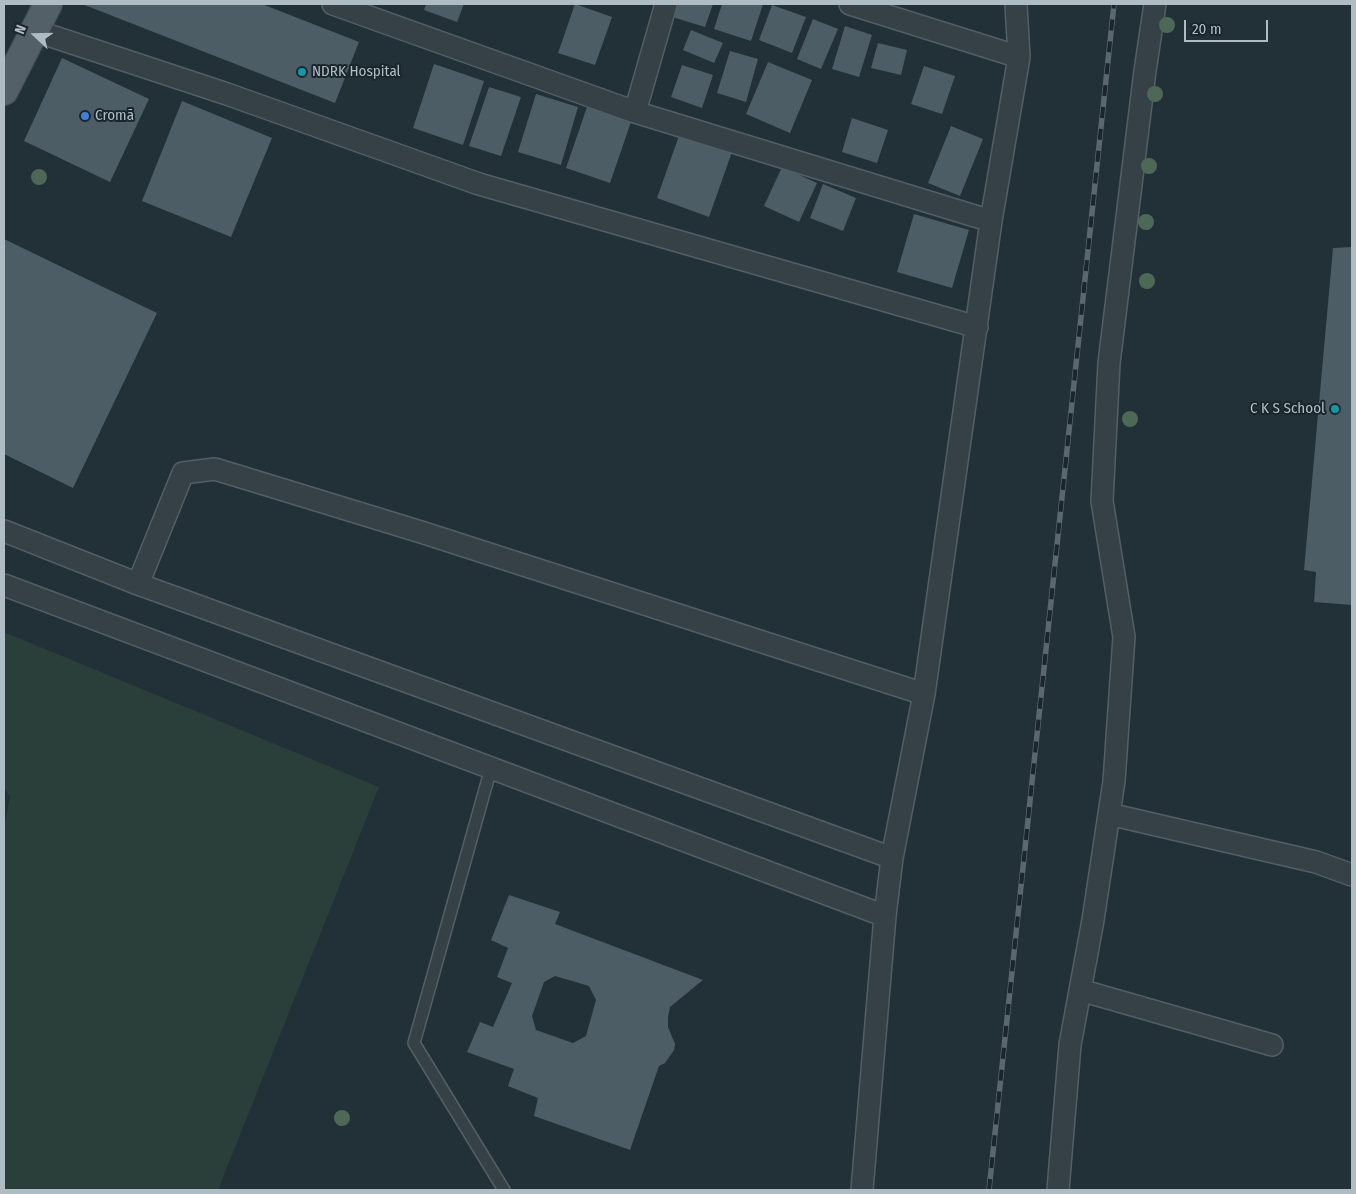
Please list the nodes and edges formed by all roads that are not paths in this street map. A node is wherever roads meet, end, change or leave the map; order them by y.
1 (48, 4) edge
2 (333, 4) edge
3 (666, 4) edge
4 (850, 4) edge
5 (1016, 4) edge
6 (1155, 4) edge
7 (36, 31) junction
8 (1019, 57) junction
9 (4, 91) edge
10 (635, 112) junction
11 (991, 221) junction
12 (977, 327) junction
13 (4, 531) edge
14 (138, 584) junction
15 (4, 585) edge
16 (924, 694) junction
17 (491, 768) junction
18 (1109, 814) junction
19 (892, 858) junction
20 (1352, 875) edge
21 (885, 916) junction
22 (1080, 990) junction
23 (1272, 1045) dead end
24 (504, 1190) edge
25 (862, 1190) edge
26 (1058, 1190) edge

1 - 7 main road
2 - 10 street
3 - 10 street
4 - 8 street
5 - 8 street
6 - 18 street
7 - 9 main road
7 - 12 street
8 - 11 street
10 - 11 street
11 - 12 street
12 - 16 street
13 - 14 street
14 - 16 street
14 - 19 street
15 - 17 street
16 - 19 street
17 - 21 street
17 - 24 lane
18 - 20 street
18 - 22 street
19 - 21 street
21 - 25 street
22 - 23 street
22 - 26 street

